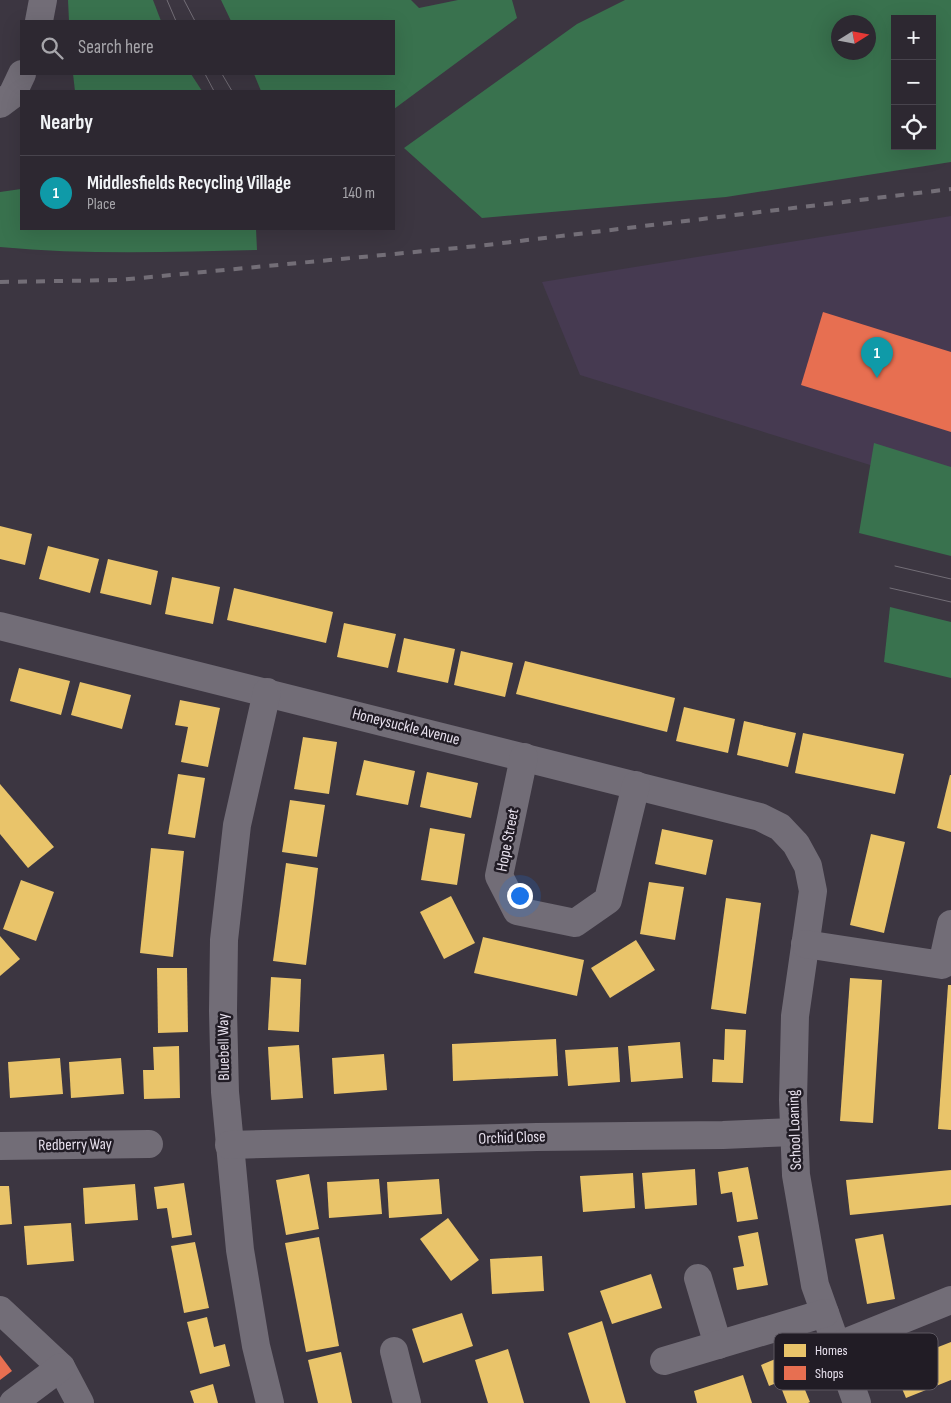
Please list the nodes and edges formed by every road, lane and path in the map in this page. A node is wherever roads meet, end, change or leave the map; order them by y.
1 (43, 0) edge
2 (39, 20) edge
3 (22, 75) edge
4 (0, 104) edge
5 (0, 626) edge
6 (267, 692) junction
7 (524, 757) junction
8 (636, 785) junction
9 (800, 852) joint
10 (951, 924) edge
11 (805, 944) junction
12 (794, 1132) junction
13 (149, 1144) dead end
14 (0, 1146) edge
15 (229, 1146) junction
16 (698, 1278) dead end
17 (951, 1300) edge
18 (0, 1310) edge
19 (825, 1313) junction
20 (832, 1333) edge
21 (869, 1333) edge
22 (718, 1345) junction
23 (394, 1351) dead end
24 (664, 1361) dead end
25 (61, 1367) junction
26 (852, 1390) edge
27 (13, 1403) edge
28 (80, 1403) edge
29 (270, 1403) edge
30 (407, 1403) edge
31 (857, 1403) edge

1 - 2 street
3 - 4 street
5 - 6 street, Honeysuckle Avenue
6 - 7 street, Honeysuckle Avenue
6 - 15 street, Bluebell Way
7 - 8 street, Honeysuckle Avenue
7 - 8 street, Hope Street
8 - 9 street, Honeysuckle Avenue
9 - 11 street, School Loaning
10 - 11 street
11 - 12 street, School Loaning
12 - 15 street, Orchid Close
12 - 19 street, School Loaning
13 - 14 street, Redberry Way
15 - 29 street, Bluebell Way
16 - 22 street
17 - 21 street
18 - 25 street
19 - 20 street, School Loaning
19 - 22 street
22 - 24 street
23 - 30 street
25 - 27 street
25 - 28 street
26 - 31 street, School Loaning

